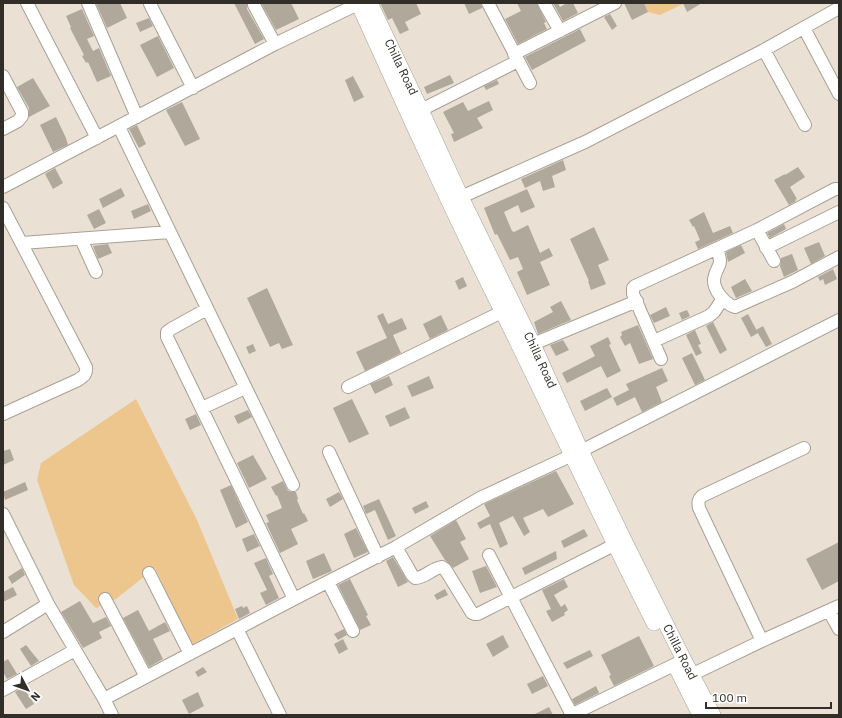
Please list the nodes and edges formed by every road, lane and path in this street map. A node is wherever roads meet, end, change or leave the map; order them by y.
1 (27, 3) edge
2 (88, 3) edge
3 (361, 3) edge
4 (488, 3) edge
5 (544, 3) edge
6 (615, 3) edge
7 (150, 4) edge
8 (254, 5) dead end
9 (839, 8) edge
10 (804, 28) junction
11 (560, 31) junction
12 (275, 44) junction
13 (764, 50) junction
14 (516, 58) junction
15 (3, 76) edge
16 (530, 83) dead end
17 (193, 88) junction
18 (839, 94) edge
19 (421, 110) junction
20 (137, 117) junction
21 (805, 125) dead end
22 (119, 127) junction
23 (3, 129) edge
24 (97, 138) junction
25 (3, 187) edge
26 (839, 189) edge
27 (461, 197) junction
28 (3, 208) edge
29 (839, 212) edge
30 (757, 230) junction
31 (170, 232) junction
32 (81, 239) junction
33 (22, 244) junction
34 (766, 248) junction
35 (717, 249) junction
36 (839, 257) edge
37 (774, 261) dead end
38 (96, 272) dead end
39 (722, 300) junction
40 (637, 301) junction
41 (207, 309) junction
42 (508, 309) junction
43 (839, 320) edge
44 (654, 341) junction
45 (533, 344) junction
46 (661, 359) dead end
47 (348, 387) dead end
48 (245, 388) junction
49 (202, 408) junction
50 (3, 414) edge
51 (804, 448) dead end
52 (329, 452) dead end
53 (576, 453) junction
54 (293, 485) dead end
55 (3, 514) edge
56 (614, 545) junction
57 (396, 547) junction
58 (489, 555) dead end
59 (378, 557) junction
60 (149, 573) dead end
61 (328, 582) junction
62 (511, 598) junction
63 (105, 599) dead end
64 (294, 599) junction
65 (48, 604) junction
66 (834, 608) edge
67 (237, 629) junction
68 (839, 629) edge
69 (353, 631) dead end
70 (3, 632) edge
71 (762, 641) junction
72 (75, 650) junction
73 (190, 654) junction
74 (679, 662) junction
75 (691, 675) junction
76 (146, 677) junction
77 (3, 690) edge
78 (104, 699) junction
79 (112, 715) edge
80 (280, 715) edge
81 (572, 715) edge
82 (700, 715) edge
83 (713, 715) edge

1 - 24 street
2 - 20 street
3 - 12 street
3 - 19 main road, Chilla Road
3 - 42 main road, Chilla Road
4 - 14 street
5 - 11 street
6 - 11 street
7 - 17 street
8 - 12 street
9 - 10 street
10 - 13 street
10 - 18 street
11 - 14 street
12 - 17 street
13 - 21 street
13 - 27 street
14 - 16 street
14 - 19 street
15 - 23 street
17 - 20 street
19 - 27 main road, Chilla Road
20 - 22 street
22 - 24 street
22 - 31 street
24 - 25 street
26 - 30 street
27 - 42 main road, Chilla Road
28 - 33 street
29 - 34 street
30 - 34 street
30 - 35 street
31 - 32 street
31 - 41 street
32 - 33 street
32 - 38 street
33 - 50 street
34 - 37 street
35 - 39 street
35 - 40 street
36 - 39 street
39 - 44 street
40 - 44 street
40 - 45 street
41 - 48 street
41 - 49 street
42 - 45 main road, Chilla Road
42 - 47 street
42 - 53 main road, Chilla Road
43 - 53 street
44 - 46 street
45 - 53 main road, Chilla Road
48 - 49 street
48 - 54 street
49 - 64 street
51 - 71 street
52 - 59 street
53 - 56 main road, Chilla Road
53 - 57 street
53 - 74 main road, Chilla Road
55 - 65 street
56 - 62 street
56 - 74 main road, Chilla Road
57 - 59 street
57 - 62 street
58 - 62 street
59 - 61 street
60 - 73 street
61 - 64 street
61 - 69 street
62 - 81 street
63 - 76 street
64 - 67 street
65 - 70 street
65 - 72 street
66 - 68 street
66 - 71 street
67 - 73 street
67 - 80 street
71 - 75 street
72 - 77 street
72 - 78 street
73 - 76 street
74 - 75 main road, Chilla Road
74 - 81 street
74 - 82 main road, Chilla Road
75 - 83 main road, Chilla Road
76 - 78 street
78 - 79 street

